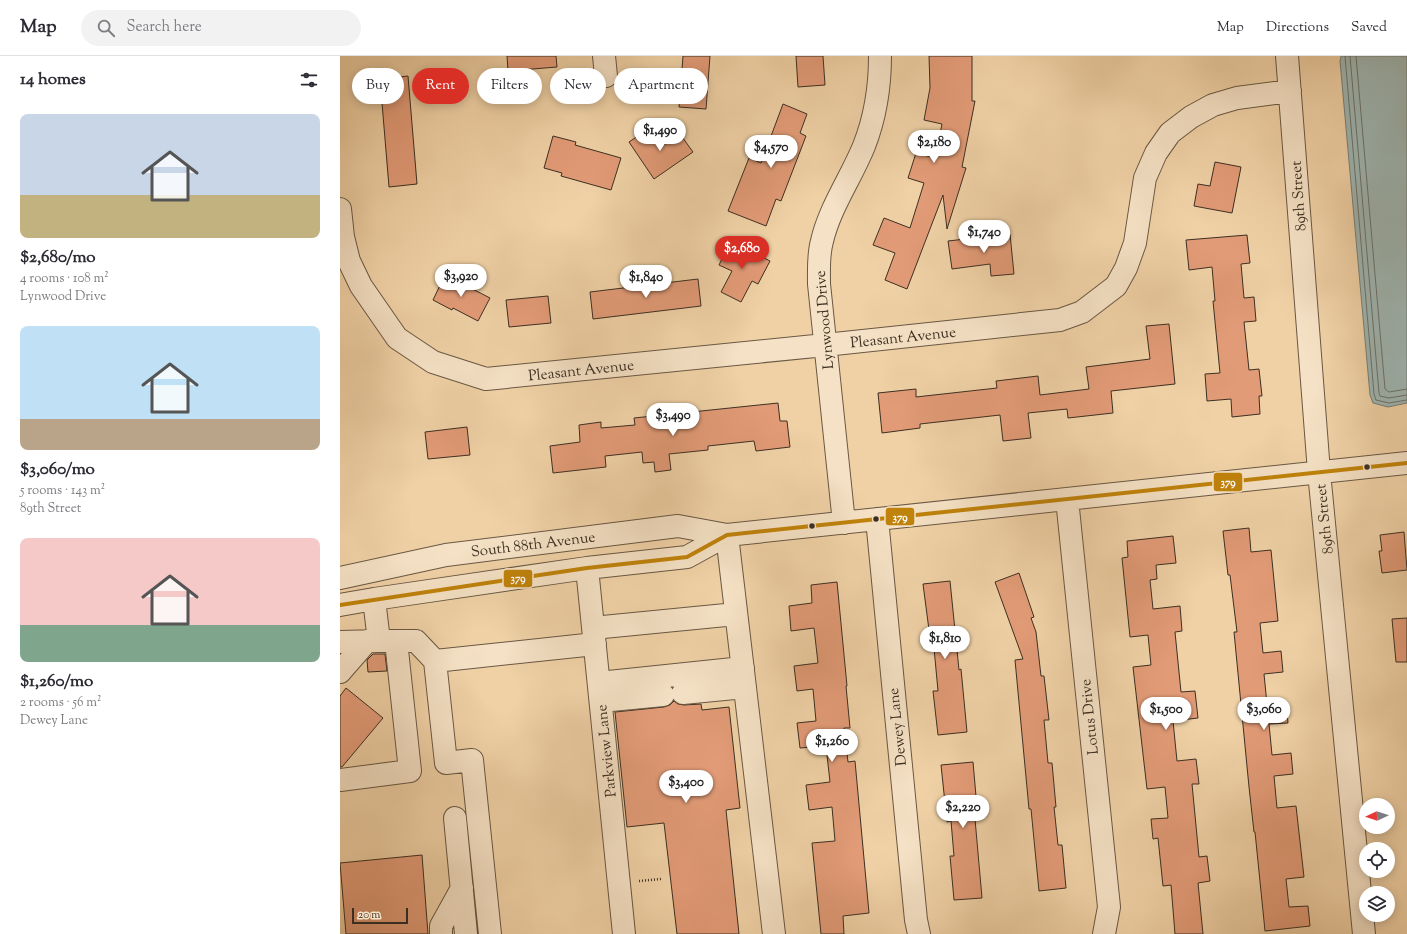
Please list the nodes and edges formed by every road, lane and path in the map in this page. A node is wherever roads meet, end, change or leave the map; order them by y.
1 (880, 56) edge
2 (1287, 56) edge
3 (1290, 91) junction
4 (340, 209) edge
5 (825, 345) junction
6 (1407, 463) edge
7 (1319, 472) junction
8 (1067, 499) junction
9 (877, 519) junction
10 (844, 523) junction
11 (727, 535) junction
12 (587, 568) junction
13 (340, 578) edge
14 (374, 599) junction
15 (340, 605) edge
16 (736, 614) junction
17 (594, 636) junction
18 (381, 641) junction
19 (340, 642) edge
20 (435, 661) junction
21 (340, 672) edge
22 (744, 678) junction
23 (600, 692) junction
24 (340, 780) edge
25 (455, 818) dead end
26 (462, 888) junction
27 (441, 934) edge
28 (466, 934) edge
29 (490, 934) edge
30 (624, 934) edge
31 (774, 934) edge
32 (919, 934) edge
33 (1104, 934) edge
34 (1364, 934) edge

1 - 5 street, Lynwood Drive
2 - 3 street, 89th Street
3 - 5 street, Pleasant Avenue
3 - 7 street, 89th Street
4 - 5 street, Pleasant Avenue
5 - 10 street, Lynwood Drive
6 - 7 street, South 88th Avenue
7 - 8 street, South 88th Avenue
7 - 34 street, 89th Street
8 - 9 street, South 88th Avenue
8 - 33 street, Lotus Drive
9 - 10 street, South 88th Avenue
9 - 32 street, Dewey Lane
10 - 11 street, South 88th Avenue
11 - 12 street, South 88th Avenue
11 - 13 street, South 88th Avenue
11 - 16 street
12 - 14 street, South 88th Avenue
12 - 17 street, Parkview Lane
14 - 15 street, South 88th Avenue
14 - 18 street
16 - 17 street
16 - 22 street
17 - 20 street
17 - 23 street, Parkview Lane
18 - 19 street
18 - 20 street
18 - 21 street
18 - 24 street
20 - 29 street
22 - 23 street
22 - 23 street
22 - 31 street
23 - 30 street, Parkview Lane
25 - 26 street
26 - 27 street
26 - 28 street

